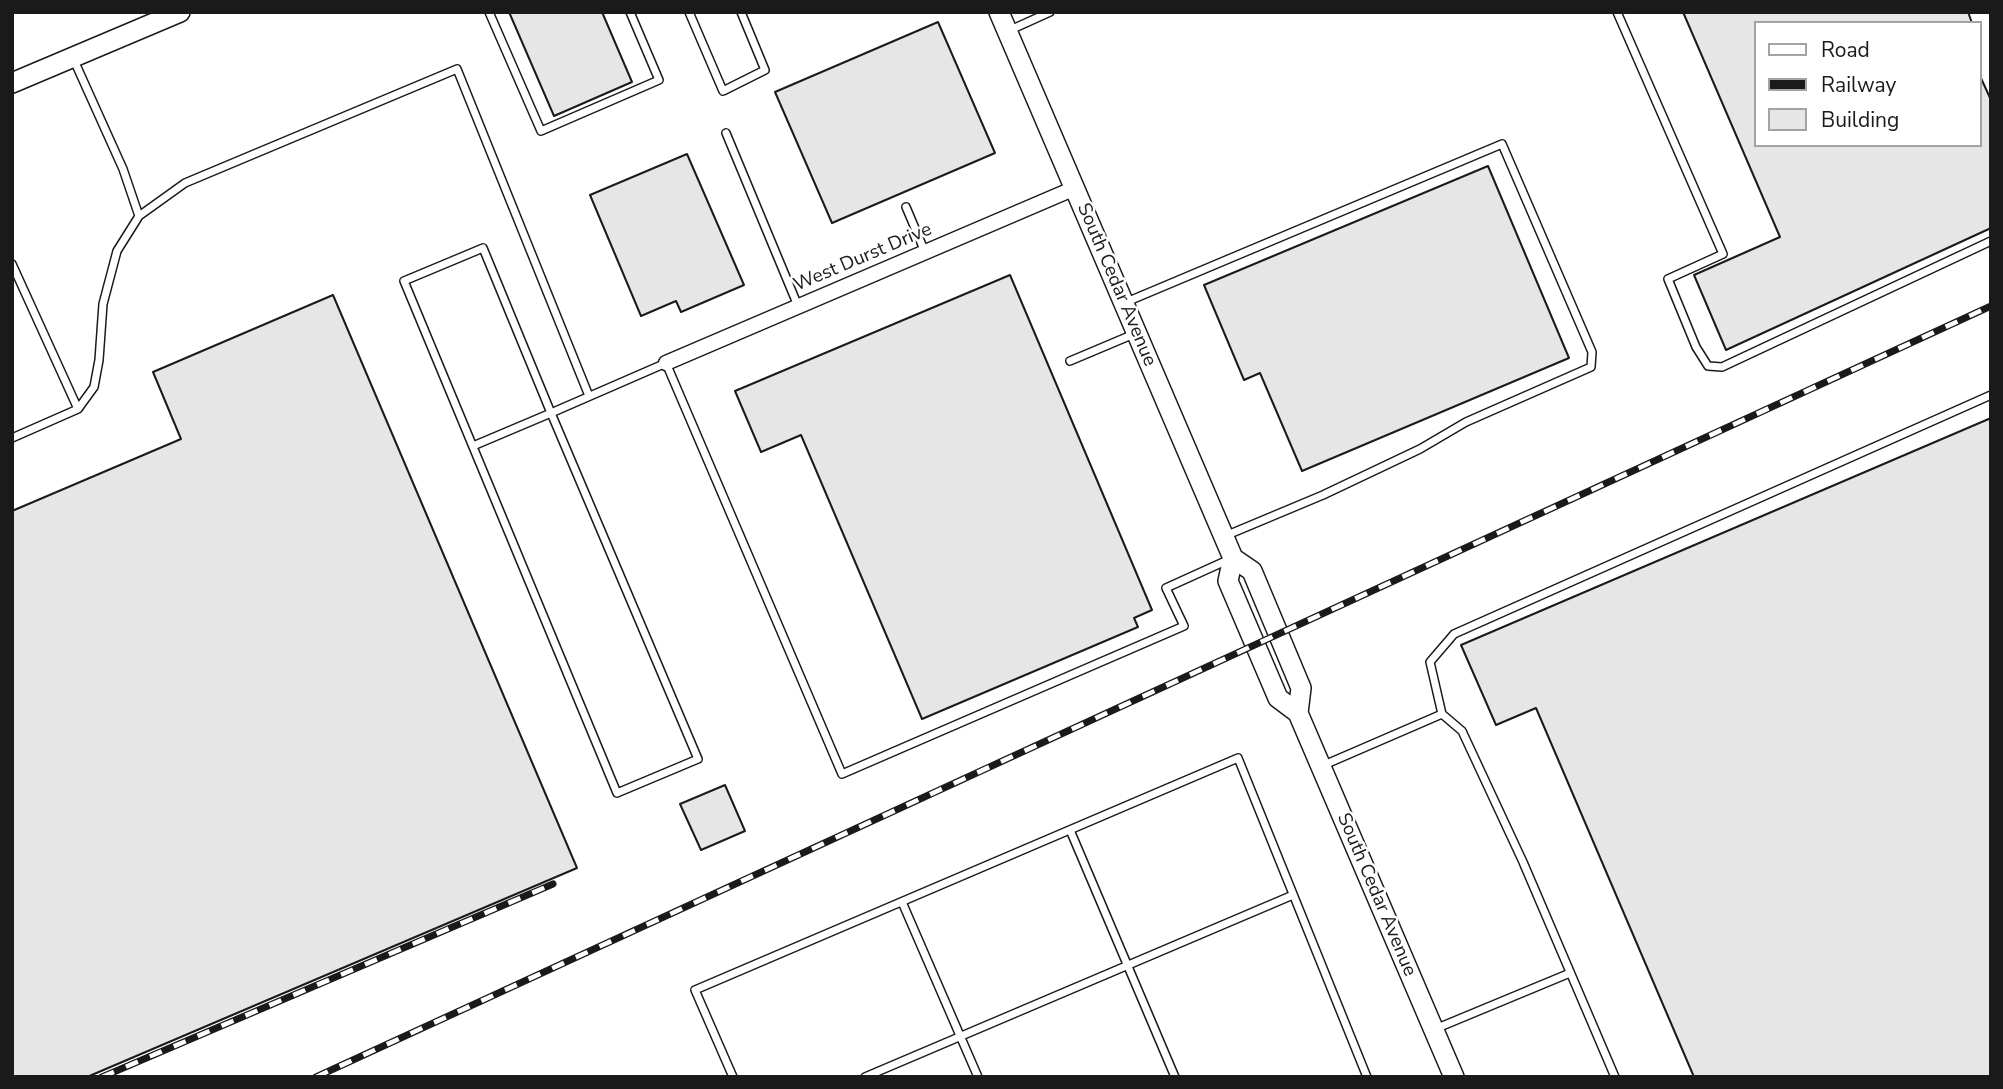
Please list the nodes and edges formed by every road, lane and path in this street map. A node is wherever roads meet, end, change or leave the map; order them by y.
1 (180, 12) edge
2 (489, 12) edge
3 (630, 12) edge
4 (689, 12) edge
5 (741, 12) edge
6 (999, 12) edge
7 (1050, 12) edge
8 (1617, 12) edge
9 (1007, 31) junction
10 (73, 58) junction
11 (12, 83) edge
12 (726, 134) dead end
13 (1075, 188) junction
14 (906, 207) dead end
15 (139, 216) junction
16 (1991, 242) edge
17 (925, 253) junction
18 (12, 264) edge
19 (1123, 303) junction
20 (798, 306) junction
21 (1136, 333) junction
22 (1070, 361) dead end
23 (666, 363) junction
24 (589, 396) junction
25 (1991, 396) edge
26 (78, 409) junction
27 (551, 413) junction
28 (12, 438) edge
29 (473, 446) junction
30 (1224, 537) junction
31 (1233, 558) junction
32 (1442, 714) junction
33 (1320, 766) junction
34 (1070, 830) junction
35 (1293, 895) junction
36 (902, 902) junction
37 (1127, 963) junction
38 (1570, 973) junction
39 (1434, 1030) junction
40 (960, 1035) junction
41 (733, 1077) edge
42 (865, 1077) edge
43 (978, 1077) edge
44 (1175, 1077) edge
45 (1367, 1077) edge
46 (1454, 1077) edge
47 (1615, 1077) edge

1 - 10 main road
2 - 3 lane
4 - 5 lane
6 - 9 main road, South Cedar Avenue
7 - 9 lane
8 - 16 lane
9 - 13 main road, South Cedar Avenue
10 - 11 main road
10 - 15 lane
12 - 20 lane
13 - 17 street, West Durst Drive
13 - 19 main road, South Cedar Avenue
14 - 17 lane
15 - 24 lane
15 - 26 lane
17 - 20 street, West Durst Drive
18 - 26 lane
19 - 21 main road, South Cedar Avenue
19 - 30 lane
20 - 23 street, West Durst Drive
21 - 22 lane
21 - 30 main road, South Cedar Avenue
23 - 24 lane
23 - 31 lane
24 - 27 lane
25 - 32 lane
26 - 28 lane
27 - 29 lane
27 - 29 lane
27 - 29 lane
30 - 31 main road, South Cedar Avenue
31 - 33 main road, South Cedar Avenue
32 - 33 lane
32 - 38 lane
33 - 39 main road, South Cedar Avenue
34 - 35 lane
34 - 36 lane
34 - 37 lane
35 - 37 lane
35 - 45 lane
36 - 40 lane
36 - 41 lane
37 - 40 lane
37 - 44 lane
38 - 39 lane
38 - 47 lane
39 - 46 main road, South Cedar Avenue
40 - 42 lane
40 - 43 lane

